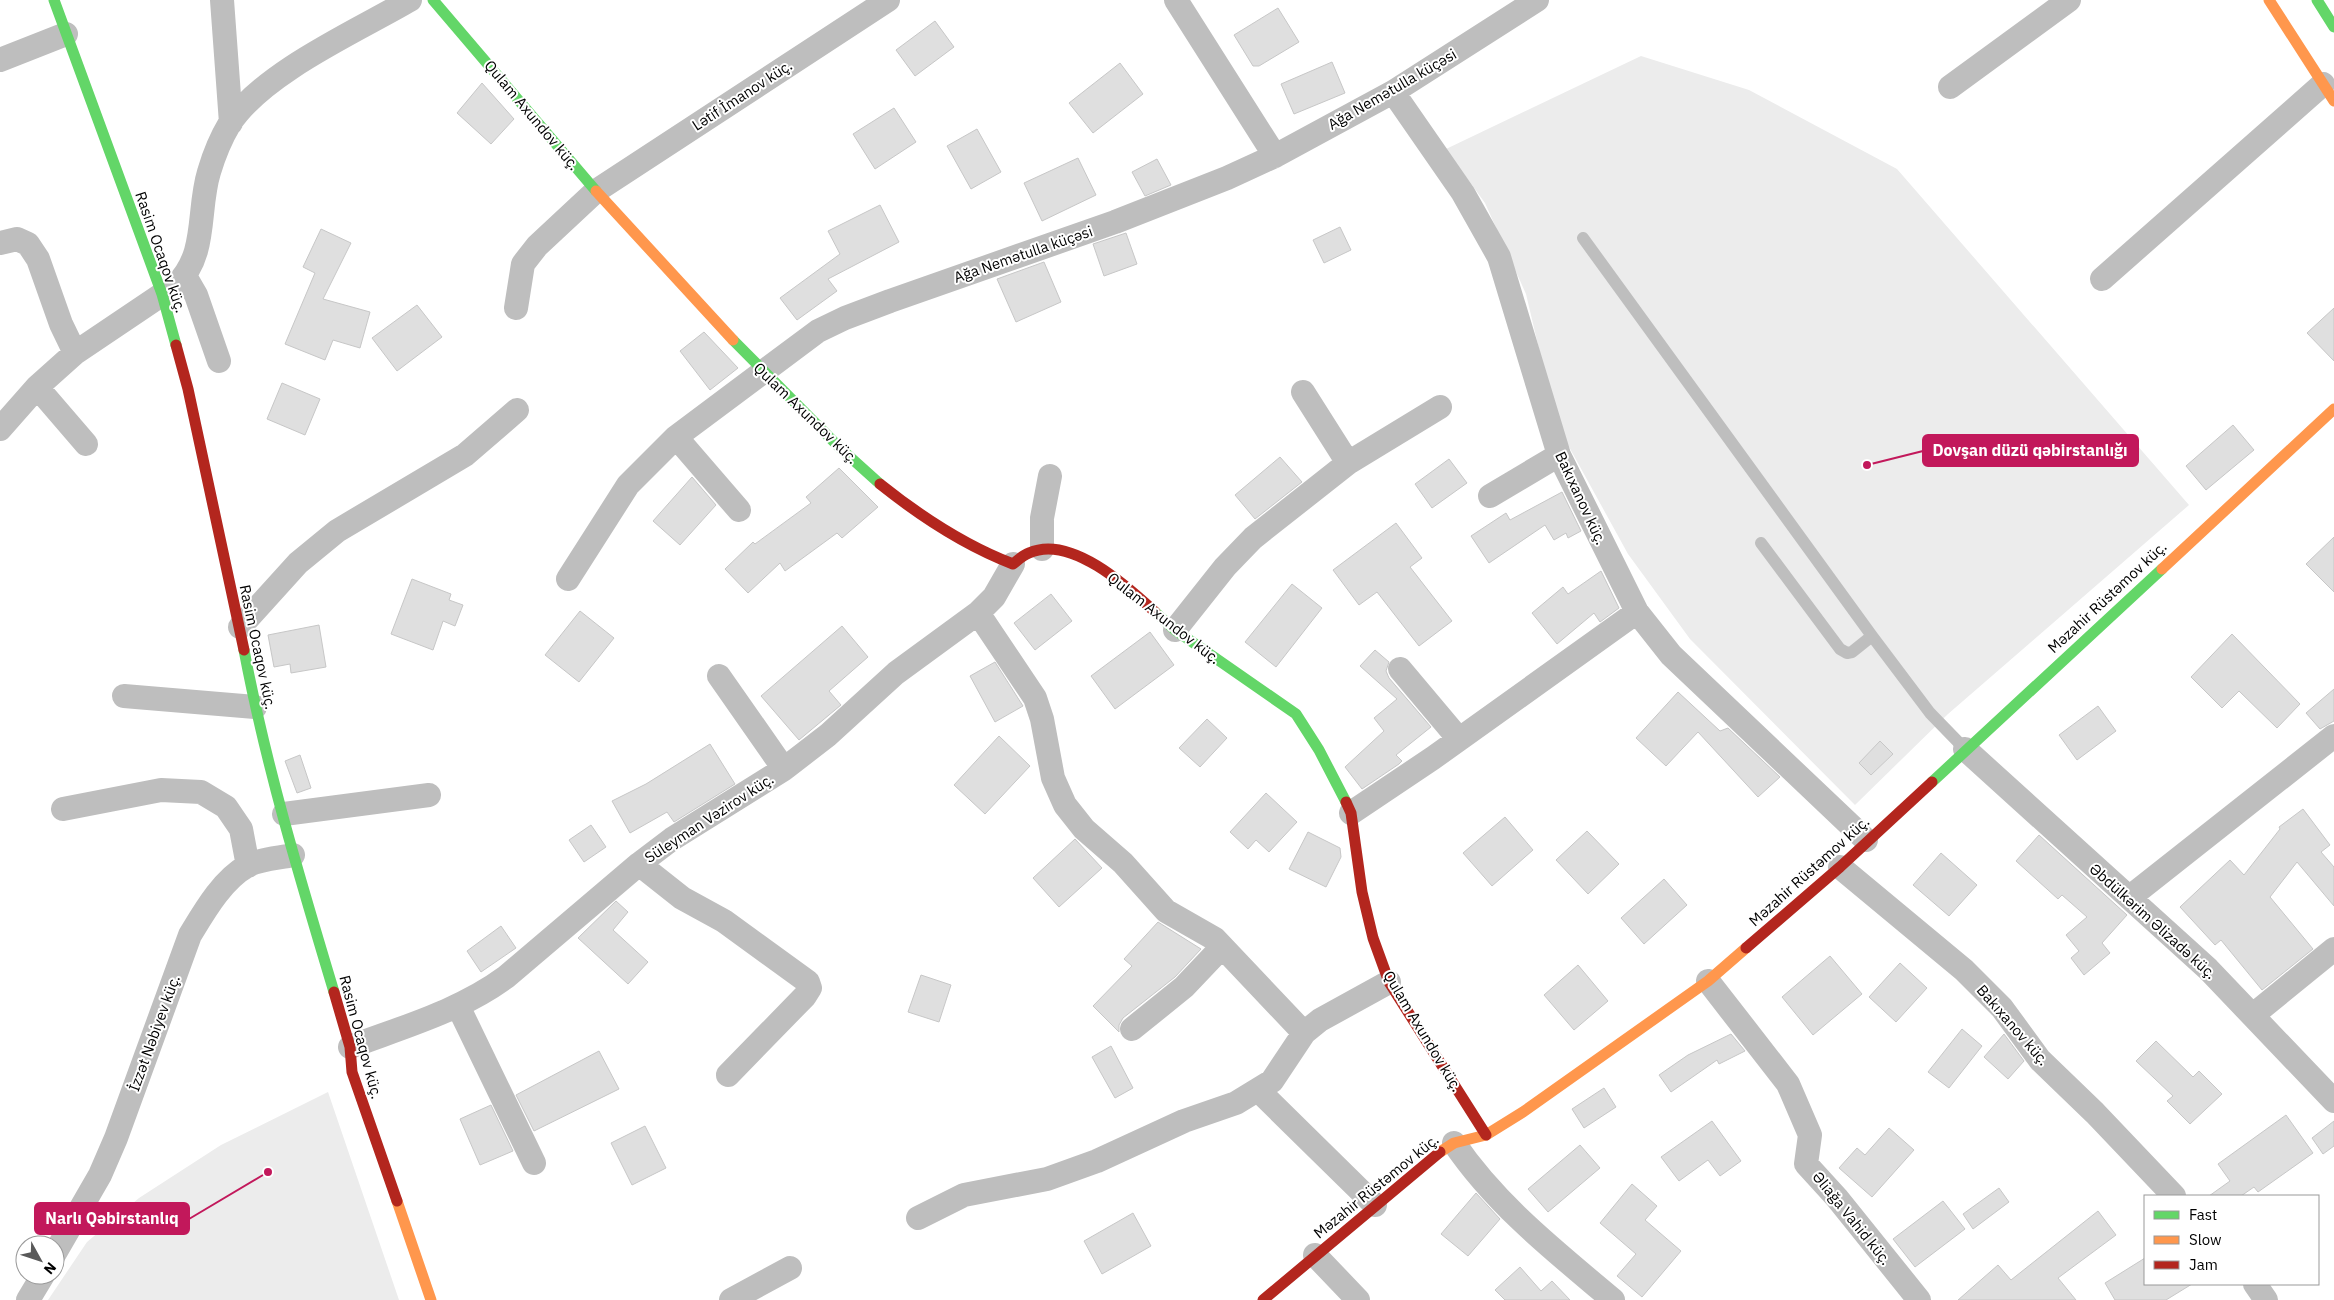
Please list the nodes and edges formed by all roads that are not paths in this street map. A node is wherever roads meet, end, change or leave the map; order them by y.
1 (54, 0) edge
2 (222, 0) edge
3 (410, 0) edge
4 (433, 0) edge
5 (888, 0) edge
6 (1537, 0) edge
7 (2069, 0) edge
8 (2269, 0) edge
9 (2317, 0) edge
10 (1187, 4) edge
11 (2334, 27) edge
12 (66, 34) junction
13 (0, 60) edge
14 (1950, 87) dead end
15 (1393, 92) junction
16 (2329, 92) edge
17 (231, 123) junction
18 (1274, 156) junction
19 (596, 191) junction
20 (1583, 238) dead end
21 (0, 243) edge
22 (186, 276) junction
23 (2102, 279) dead end
24 (162, 294) junction
25 (516, 308) dead end
26 (75, 352) junction
27 (219, 361) dead end
28 (762, 372) junction
29 (38, 388) junction
30 (1303, 392) dead end
31 (1440, 407) dead end
32 (2334, 409) edge
33 (517, 410) dead end
34 (0, 429) edge
35 (676, 437) junction
36 (86, 444) dead end
37 (1560, 455) junction
38 (1348, 462) junction
39 (1050, 476) dead end
40 (1490, 496) dead end
41 (740, 510) dead end
42 (1761, 543) dead end
43 (1042, 549) junction
44 (1013, 564) junction
45 (568, 579) dead end
46 (1637, 612) junction
47 (978, 613) junction
48 (240, 627) junction
49 (1176, 630) junction
50 (1872, 636) junction
51 (1400, 669) dead end
52 (719, 676) dead end
53 (124, 696) dead end
54 (254, 707) junction
55 (2334, 736) edge
56 (1458, 738) junction
57 (1965, 749) junction
58 (784, 769) junction
59 (429, 795) dead end
60 (63, 809) dead end
61 (284, 814) junction
62 (1351, 814) junction
63 (1866, 840) junction
64 (293, 855) junction
65 (639, 864) junction
66 (248, 866) junction
67 (1840, 867) junction
68 (2130, 897) junction
69 (1222, 947) junction
70 (2334, 948) edge
71 (1708, 981) junction
72 (1390, 982) junction
73 (458, 1006) junction
74 (2253, 1016) junction
75 (1132, 1029) dead end
76 (1304, 1033) junction
77 (350, 1047) junction
78 (728, 1075) dead end
79 (1259, 1091) junction
80 (2334, 1100) edge
81 (1486, 1135) junction
82 (1454, 1143) junction
83 (534, 1163) dead end
84 (2173, 1195) edge
85 (1375, 1205) junction
86 (918, 1218) dead end
87 (65, 1236) edge
88 (1315, 1255) junction
89 (790, 1268) dead end
90 (37, 1285) edge
91 (2256, 1285) edge
92 (28, 1300) edge
93 (432, 1300) edge
94 (730, 1300) edge
95 (1263, 1300) edge
96 (1358, 1300) edge
97 (1613, 1300) edge
98 (1919, 1300) edge
99 (2266, 1300) edge

1 - 12 main road, Rasim Ocaqov küç.
2 - 17 street
3 - 17 street
4 - 19 main road, Qulam Axundov küç.
5 - 19 street, Lətif İmanov küç.
6 - 15 street, Ağa Nemətulla küçəsi
7 - 14 street
8 - 16 main road
9 - 11 main road
10 - 18 street
12 - 13 street
12 - 24 main road, Rasim Ocaqov küç.
15 - 18 street, Ağa Nemətulla küçəsi
15 - 37 street, Bakıxanov küç.
16 - 23 street
17 - 22 street
18 - 28 street, Ağa Nemətulla küçəsi
19 - 25 street, Lətif İmanov küç.
19 - 28 main road, Qulam Axundov küç.
20 - 50 lane
21 - 26 street
22 - 24 street
22 - 27 street
24 - 26 street
24 - 48 main road, Rasim Ocaqov küç.
26 - 29 street
28 - 35 street, Ağa Nemətulla küçəsi
28 - 44 main road, Qulam Axundov küç.
29 - 34 street
29 - 36 street
30 - 38 street
31 - 38 street
32 - 57 main road, Məzahir Rüstəmov küç.
33 - 48 street
35 - 41 street
35 - 45 street, Ağa Nemətulla küçəsi
37 - 40 street
37 - 46 street, Bakıxanov küç.
38 - 49 street
39 - 43 street
42 - 50 lane
43 - 44 main road
43 - 49 main road, Qulam Axundov küç.
44 - 47 street, Süleyman Vəzirov küç.
46 - 56 street
46 - 63 street, Bakıxanov küç.
47 - 58 street, Süleyman Vəzirov küç.
47 - 69 street
48 - 54 main road, Rasim Ocaqov küç.
49 - 62 main road, Qulam Axundov küç.
50 - 57 lane
51 - 56 street
52 - 58 street
53 - 54 street
54 - 61 main road, Rasim Ocaqov küç.
55 - 68 street
56 - 62 street
57 - 63 main road, Məzahir Rüstəmov küç.
57 - 68 street, Əbdülkərim Əlizadə küç.
58 - 65 street, Süleyman Vəzirov küç.
59 - 61 street
60 - 66 street
61 - 64 main road, Rasim Ocaqov küç.
62 - 72 main road, Qulam Axundov küç.
63 - 67 main road, Məzahir Rüstəmov küç.
64 - 66 street, İzzət Nəbiyev küç.
64 - 77 main road, Rasim Ocaqov küç.
65 - 73 street, Süleyman Vəzirov küç.
65 - 78 street
66 - 87 street, İzzət Nəbiyev küç.
67 - 71 main road, Məzahir Rüstəmov küç.
67 - 84 street, Bakıxanov küç.
68 - 74 street, Əbdülkərim Əlizadə küç.
69 - 75 street
69 - 76 street
70 - 74 street
71 - 81 main road, Məzahir Rüstəmov küç.
71 - 98 street, Əliağa Vahid küç.
72 - 76 street
72 - 81 main road, Qulam Axundov küç.
73 - 77 street, Süleyman Vəzirov küç.
73 - 83 street
74 - 80 street, Əbdülkərim Əlizadə küç.
76 - 79 street
77 - 93 main road, Rasim Ocaqov küç.
79 - 85 street
79 - 86 street
81 - 82 main road, Məzahir Rüstəmov küç.
82 - 85 main road, Məzahir Rüstəmov küç.
82 - 97 street
85 - 88 main road, Məzahir Rüstəmov küç.
88 - 95 main road, Məzahir Rüstəmov küç.
88 - 96 street
89 - 94 street
90 - 92 street
91 - 99 street

